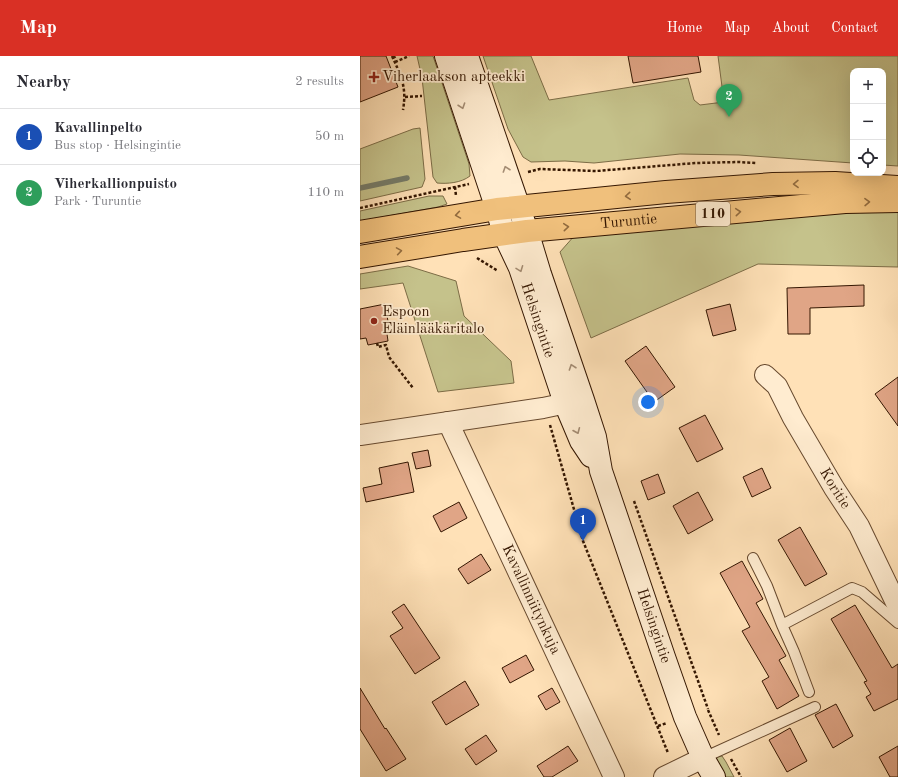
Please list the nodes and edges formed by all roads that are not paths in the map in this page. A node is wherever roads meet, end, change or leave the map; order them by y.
1 (446, 56) edge
2 (467, 56) edge
3 (898, 187) edge
4 (898, 201) edge
5 (519, 206) junction
6 (497, 209) junction
7 (527, 231) junction
8 (360, 232) edge
9 (504, 234) junction
10 (360, 257) edge
11 (765, 375) dead end
12 (574, 402) junction
13 (448, 422) junction
14 (360, 435) edge
15 (753, 558) dead end
16 (898, 607) edge
17 (898, 623) edge
18 (782, 625) junction
19 (809, 692) dead end
20 (815, 707) dead end
21 (703, 758) junction
22 (669, 774) edge
23 (614, 777) edge
24 (714, 777) edge

1 -> 6 main road, Helsingintie
5 -> 2 main road, Helsingintie
3 -> 5 main road, Turuntie / 110
7 -> 4 main road, Turuntie / 110
5 - 6 main road, Turuntie / 110
5 - 7 main road, Helsingintie
6 -> 8 main road, Turuntie / 110
6 - 9 main road, Helsingintie
7 - 9 main road, Turuntie / 110
12 -> 7 main road, Helsingintie
10 -> 9 main road, Turuntie / 110
9 -> 12 main road, Helsingintie
11 - 16 street, Koritie
12 - 13 street
12 - 21 main road, Helsingintie
13 - 14 street
13 - 23 street, Kavallinniitynkuja
15 - 18 lane
17 - 18 lane
18 - 19 lane
20 - 21 lane
21 - 22 street
21 - 24 main road, Helsingintie

